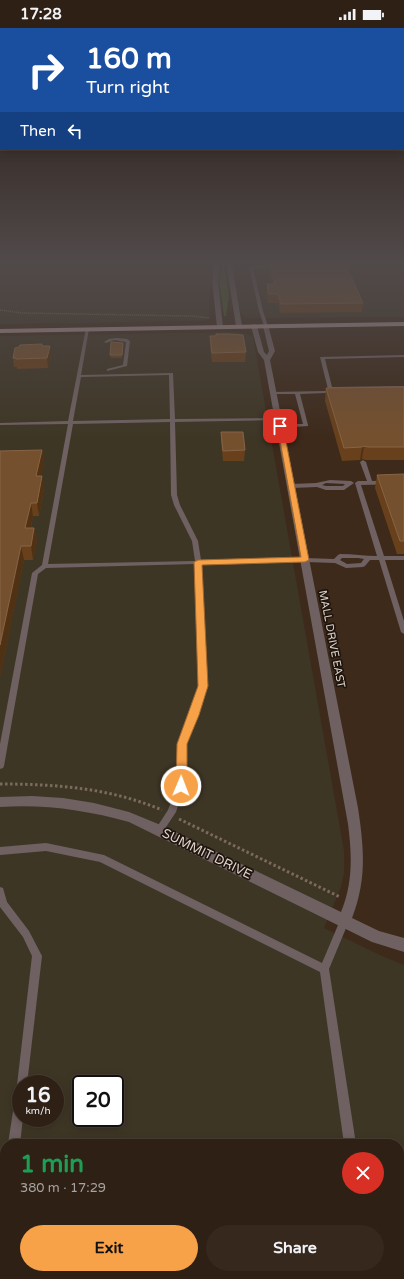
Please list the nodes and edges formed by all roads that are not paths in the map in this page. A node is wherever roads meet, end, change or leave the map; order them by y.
1 (219, 321) edge
2 (238, 321) edge
3 (264, 321) edge
4 (404, 324) edge
5 (239, 326) junction
6 (254, 326) junction
7 (266, 326) junction
8 (220, 327) junction
9 (87, 329) junction
10 (0, 330) edge
11 (106, 342) dead end
12 (404, 356) edge
13 (267, 360) junction
14 (109, 370) dead end
15 (79, 376) junction
16 (404, 387) edge
17 (330, 388) junction
18 (297, 392) junction
19 (273, 393) junction
20 (173, 421) junction
21 (279, 422) junction
22 (71, 423) junction
23 (0, 424) edge
24 (363, 462) dead end
25 (404, 482) edge
26 (358, 483) junction
27 (370, 483) junction
28 (292, 486) junction
29 (368, 558) junction
30 (380, 558) junction
31 (404, 558) edge
32 (305, 560) junction
33 (336, 561) junction
34 (198, 562) junction
35 (45, 566) junction
36 (404, 632) edge
37 (0, 766) edge
38 (0, 802) edge
39 (159, 830) junction
40 (0, 851) edge
41 (0, 891) edge
42 (344, 921) junction
43 (404, 945) edge
44 (324, 969) junction
45 (23, 1075) edge
46 (16, 1127) edge
47 (15, 1139) edge
48 (349, 1139) edge

1 - 8 street
2 - 5 street
3 - 7 lane
4 - 7 main road
5 - 6 main road
5 - 8 main road
6 - 7 main road
6 - 13 street, MALL DRIVE EAST
7 - 13 street, MALL DRIVE EAST
8 - 9 main road
9 - 10 main road
9 - 15 lane
11 - 14 lane
12 - 17 lane
13 - 19 street, MALL DRIVE EAST
15 - 20 lane
15 - 22 lane
16 - 17 lane
17 - 18 lane
18 - 19 lane
18 - 21 lane
19 - 21 street, MALL DRIVE EAST
20 - 21 lane
20 - 22 lane
20 - 34 lane
21 - 28 street, MALL DRIVE EAST
22 - 23 lane
22 - 35 lane
24 - 27 lane
25 - 27 lane
26 - 27 lane
26 - 28 lane
26 - 30 lane
28 - 32 street, MALL DRIVE EAST
29 - 30 lane
29 - 33 lane
29 - 33 lane
30 - 31 lane
30 - 36 lane
32 - 33 lane
32 - 34 lane
32 - 42 street, MALL DRIVE EAST
34 - 35 lane
34 - 39 lane
35 - 37 lane
38 - 39 street, SUMMIT DRIVE
39 - 42 street, SUMMIT DRIVE
40 - 44 lane
41 - 45 lane
42 - 43 street, SUMMIT DRIVE
42 - 44 lane
44 - 48 lane
46 - 47 lane

